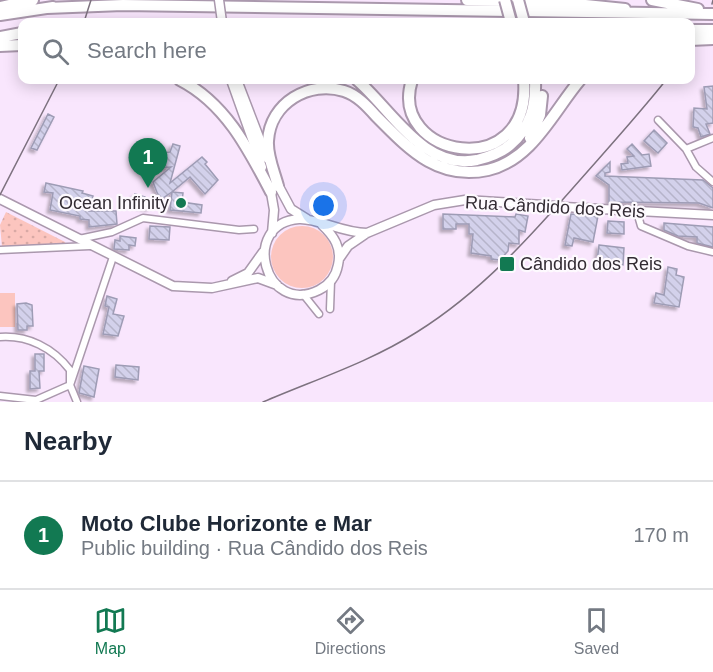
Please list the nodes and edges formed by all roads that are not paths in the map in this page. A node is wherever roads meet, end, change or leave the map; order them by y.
1 (33, 0) edge
2 (110, 0) edge
3 (214, 0) edge
4 (219, 0) edge
5 (466, 0) edge
6 (505, 0) edge
7 (518, 0) edge
8 (652, 0) edge
9 (0, 7) edge
10 (47, 8) junction
11 (713, 13) edge
12 (685, 14) junction
13 (0, 15) edge
14 (216, 18) edge
15 (221, 18) edge
16 (510, 18) edge
17 (523, 18) edge
18 (695, 30) edge
19 (713, 30) edge
20 (18, 34) edge
21 (0, 37) edge
22 (713, 39) edge
23 (695, 40) edge
24 (18, 45) edge
25 (0, 46) edge
26 (188, 84) edge
27 (233, 84) edge
28 (238, 84) edge
29 (361, 84) edge
30 (412, 84) edge
31 (524, 84) edge
32 (535, 84) edge
33 (541, 84) edge
34 (577, 84) edge
35 (658, 120) dead end
36 (713, 138) edge
37 (686, 149) junction
38 (507, 162) junction
39 (713, 182) edge
40 (274, 189) junction
41 (0, 199) edge
42 (637, 212) junction
43 (713, 215) edge
44 (310, 220) junction
45 (322, 225) junction
46 (254, 229) dead end
47 (366, 233) junction
48 (271, 234) junction
49 (78, 239) junction
50 (90, 246) junction
51 (265, 247) junction
52 (0, 250) edge
53 (713, 252) edge
54 (113, 257) junction
55 (339, 259) junction
56 (331, 281) junction
57 (277, 285) junction
58 (212, 288) junction
59 (303, 294) junction
60 (330, 309) dead end
61 (319, 314) dead end
62 (0, 337) edge
63 (70, 385) junction
64 (0, 396) edge
65 (21, 400) edge
66 (78, 402) edge

1 - 9 highway
2 - 10 highway
3 - 14 main road
4 - 15 main road, bridge
5 - 12 highway
6 - 16 highway, bridge
7 - 17 highway, bridge
8 - 11 highway
10 - 12 highway
10 - 13 highway
11 - 12 highway
18 - 19 highway
20 - 21 highway
22 - 23 highway
24 - 25 highway
26 - 40 highway
27 - 40 main road
28 - 40 main road
29 - 32 highway
30 - 31 highway
33 - 38 highway
34 - 38 highway
35 - 37 street
36 - 37 street
37 - 39 street
38 - 40 highway
40 - 44 main road, Rua Cândido dos Reis
40 - 48 main road
41 - 49 main road
42 - 43 main road, Rua Cândido dos Reis
42 - 47 main road, Rua Cândido dos Reis, bridge
42 - 53 street
44 - 45 main road, Rua Cândido dos Reis
44 - 48 main road
45 - 47 main road, Rua Cândido dos Reis
45 - 55 main road
46 - 49 street
47 - 55 main road, Rua Cândido dos Reis
48 - 51 main road
49 - 50 main road
50 - 52 street
50 - 54 main road
51 - 57 main road
51 - 58 main road
54 - 58 main road
54 - 63 street
55 - 56 main road, Rua Cândido dos Reis
56 - 59 main road
56 - 60 street
57 - 58 main road
57 - 59 main road
59 - 61 street
62 - 63 street
63 - 65 street
63 - 66 street
64 - 65 street

